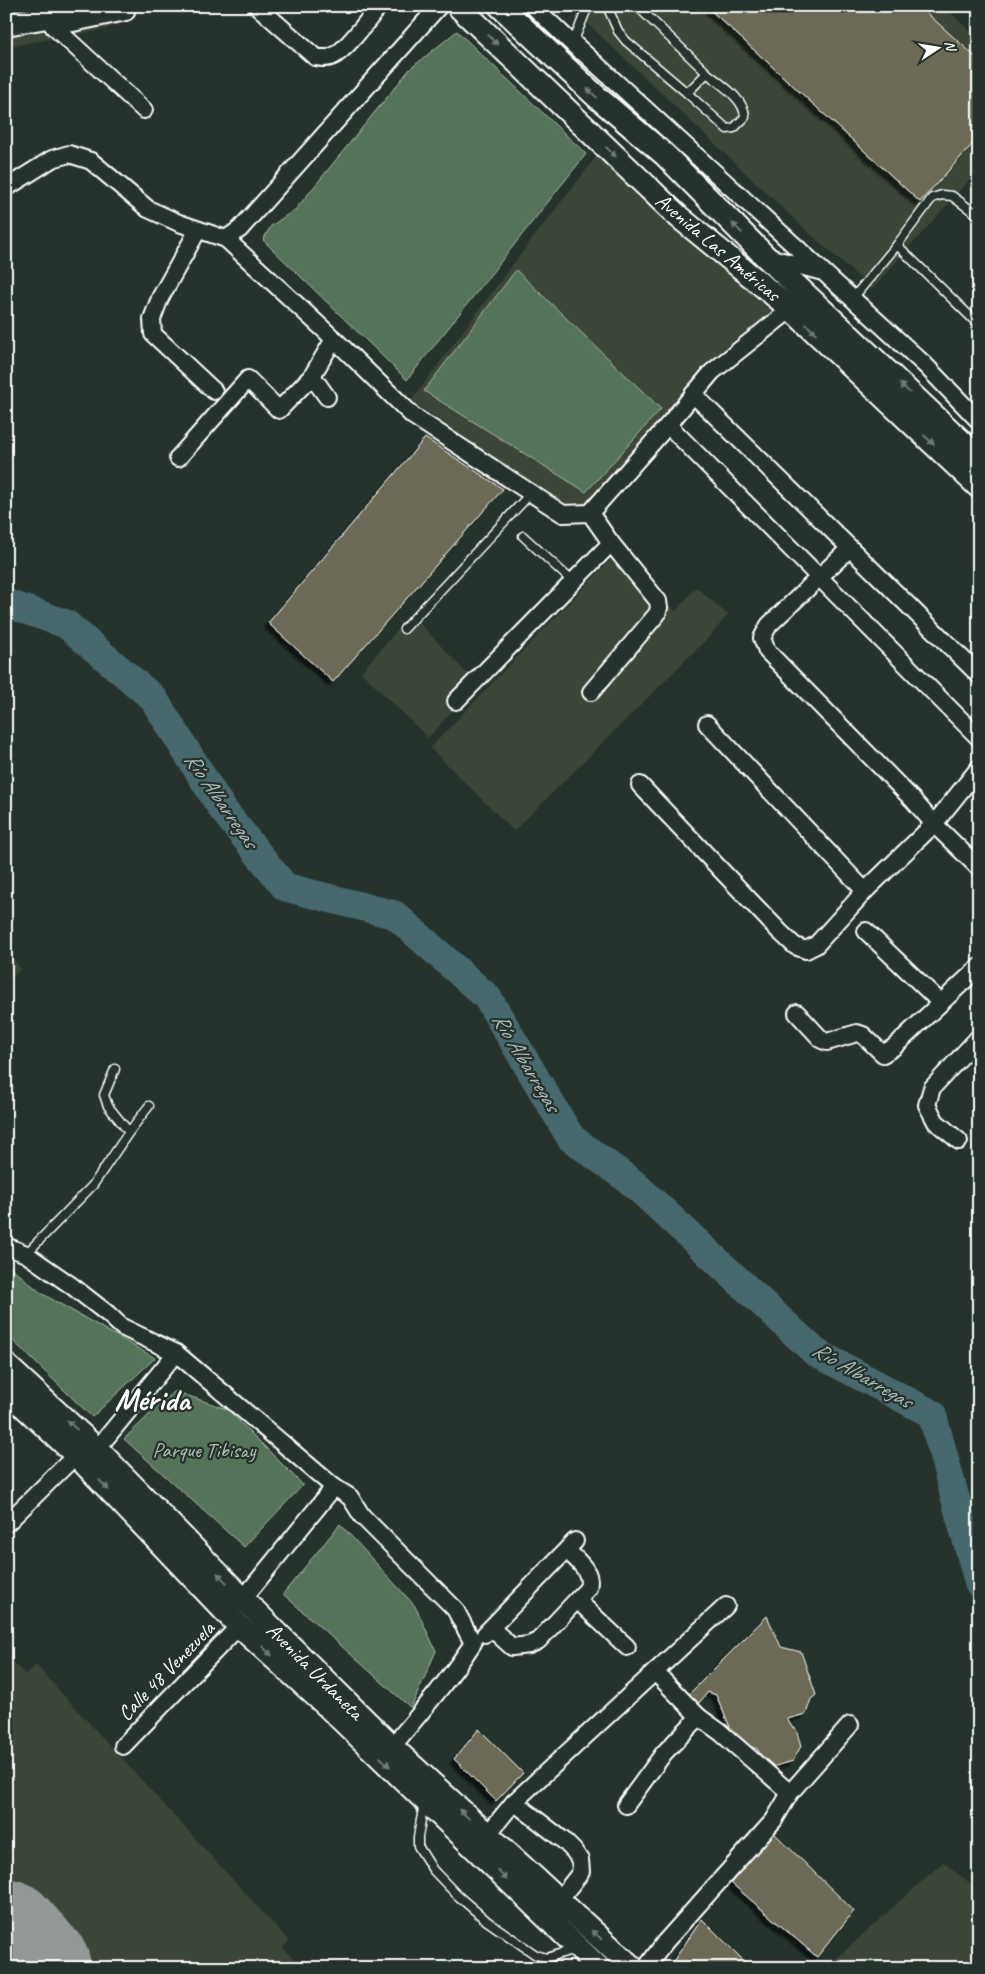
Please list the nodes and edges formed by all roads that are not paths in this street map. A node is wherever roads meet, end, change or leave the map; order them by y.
1 (77, 6) edge
2 (257, 6) edge
3 (379, 6) edge
4 (439, 6) edge
5 (458, 6) edge
6 (500, 6) edge
7 (588, 6) edge
8 (607, 6) edge
9 (637, 6) edge
10 (538, 8) edge
11 (126, 12) dead end
12 (50, 22) junction
13 (6, 24) edge
14 (573, 43) junction
15 (707, 73) junction
16 (687, 93) junction
17 (144, 110) dead end
18 (665, 155) junction
19 (6, 188) edge
20 (979, 216) edge
21 (198, 230) junction
22 (226, 239) junction
23 (897, 245) junction
24 (766, 256) junction
25 (821, 272) junction
26 (853, 298) junction
27 (790, 309) junction
28 (979, 325) edge
29 (334, 339) junction
30 (312, 376) junction
31 (214, 391) dead end
32 (693, 394) junction
33 (327, 397) dead end
34 (979, 421) edge
35 (668, 424) junction
36 (178, 458) dead end
37 (979, 458) edge
38 (979, 487) edge
39 (531, 493) junction
40 (590, 513) junction
41 (523, 536) dead end
42 (611, 543) junction
43 (850, 548) junction
44 (819, 577) junction
45 (573, 582) junction
46 (404, 629) dead end
47 (979, 675) edge
48 (591, 692) dead end
49 (456, 700) dead end
50 (706, 724) dead end
51 (979, 738) edge
52 (979, 768) edge
53 (640, 785) dead end
54 (934, 824) junction
55 (979, 868) edge
56 (865, 891) junction
57 (866, 931) dead end
58 (979, 967) edge
59 (941, 1003) junction
60 (797, 1013) dead end
61 (979, 1037) edge
62 (115, 1069) dead end
63 (149, 1106) dead end
64 (128, 1132) junction
65 (959, 1141) dead end
66 (6, 1246) edge
67 (26, 1254) junction
68 (176, 1353) junction
69 (6, 1364) edge
70 (6, 1390) edge
71 (86, 1452) junction
72 (334, 1487) junction
73 (6, 1524) edge
74 (243, 1599) junction
75 (577, 1600) junction
76 (726, 1606) dead end
77 (240, 1626) junction
78 (491, 1628) junction
79 (473, 1643) junction
80 (627, 1647) dead end
81 (655, 1672) junction
82 (699, 1717) junction
83 (850, 1725) dead end
84 (123, 1746) dead end
85 (392, 1747) junction
86 (790, 1793) junction
87 (424, 1801) junction
88 (514, 1802) junction
89 (626, 1805) dead end
90 (487, 1835) junction
91 (558, 1900) junction
92 (576, 1948) junction
93 (599, 1968) edge
94 (633, 1968) edge
95 (646, 1968) edge

1 - 12 street
2 - 3 street
4 - 22 street
5 -> 27 street, Avenida Las Américas
18 -> 6 street, Avenida Las Américas
7 - 14 lane
8 - 16 lane
9 - 15 lane
10 - 14 street
11 - 12 street
12 - 13 street
12 - 17 street
14 - 18 street
14 - 25 street
15 - 16 lane
15 - 16 lane
24 -> 18 street, Avenida Las Américas
19 - 21 street
20 - 23 lane
21 - 22 street
21 - 31 street
22 - 29 street
23 - 26 lane
23 - 28 lane
24 - 25 street
37 -> 24 street, Avenida Las Américas
25 - 26 street
26 - 34 street
27 - 32 street
27 -> 38 street, Avenida Las Américas
29 - 30 street
29 - 39 street
30 - 33 street
30 - 36 street
32 - 35 street
32 - 43 street
35 - 40 street
35 - 44 street
39 - 40 street
39 - 46 lane
40 - 42 street
41 - 45 lane
42 - 45 street
42 - 48 street
43 - 44 street
43 - 47 street
44 - 51 street
44 - 54 street
45 - 49 street
50 - 56 street
52 - 54 street
53 - 56 street
54 - 55 street
54 - 56 street
57 - 59 street
58 - 59 street
59 - 60 street
61 - 65 street
62 - 64 lane
63 - 64 lane
64 - 67 lane
66 - 67 street
67 - 68 street
68 - 71 street
68 - 72 street
71 -> 69 street, Avenida Urdaneta
70 - 71 street, Avenida Urdaneta
71 - 73 street
74 -> 71 street, Avenida Urdaneta
71 -> 77 street, Avenida Urdaneta
72 - 74 street
72 - 79 street
74 - 85 street, Avenida Urdaneta
75 - 78 street
75 - 78 street
75 - 80 street
76 - 81 street
77 - 84 street, Calle 48 Venezuela
77 -> 87 street, Avenida Urdaneta
78 - 79 street
79 - 85 street
81 - 82 street
81 - 88 street
82 - 86 street
82 - 89 street
83 - 86 street
90 -> 85 street, Avenida Urdaneta
86 - 95 street
87 -> 92 street, Avenida Urdaneta
87 - 92 lane
88 - 90 street
88 - 91 street
90 - 91 street, Avenida Urdaneta
94 -> 91 street, Avenida Urdaneta
92 - 93 street, Avenida Urdaneta

